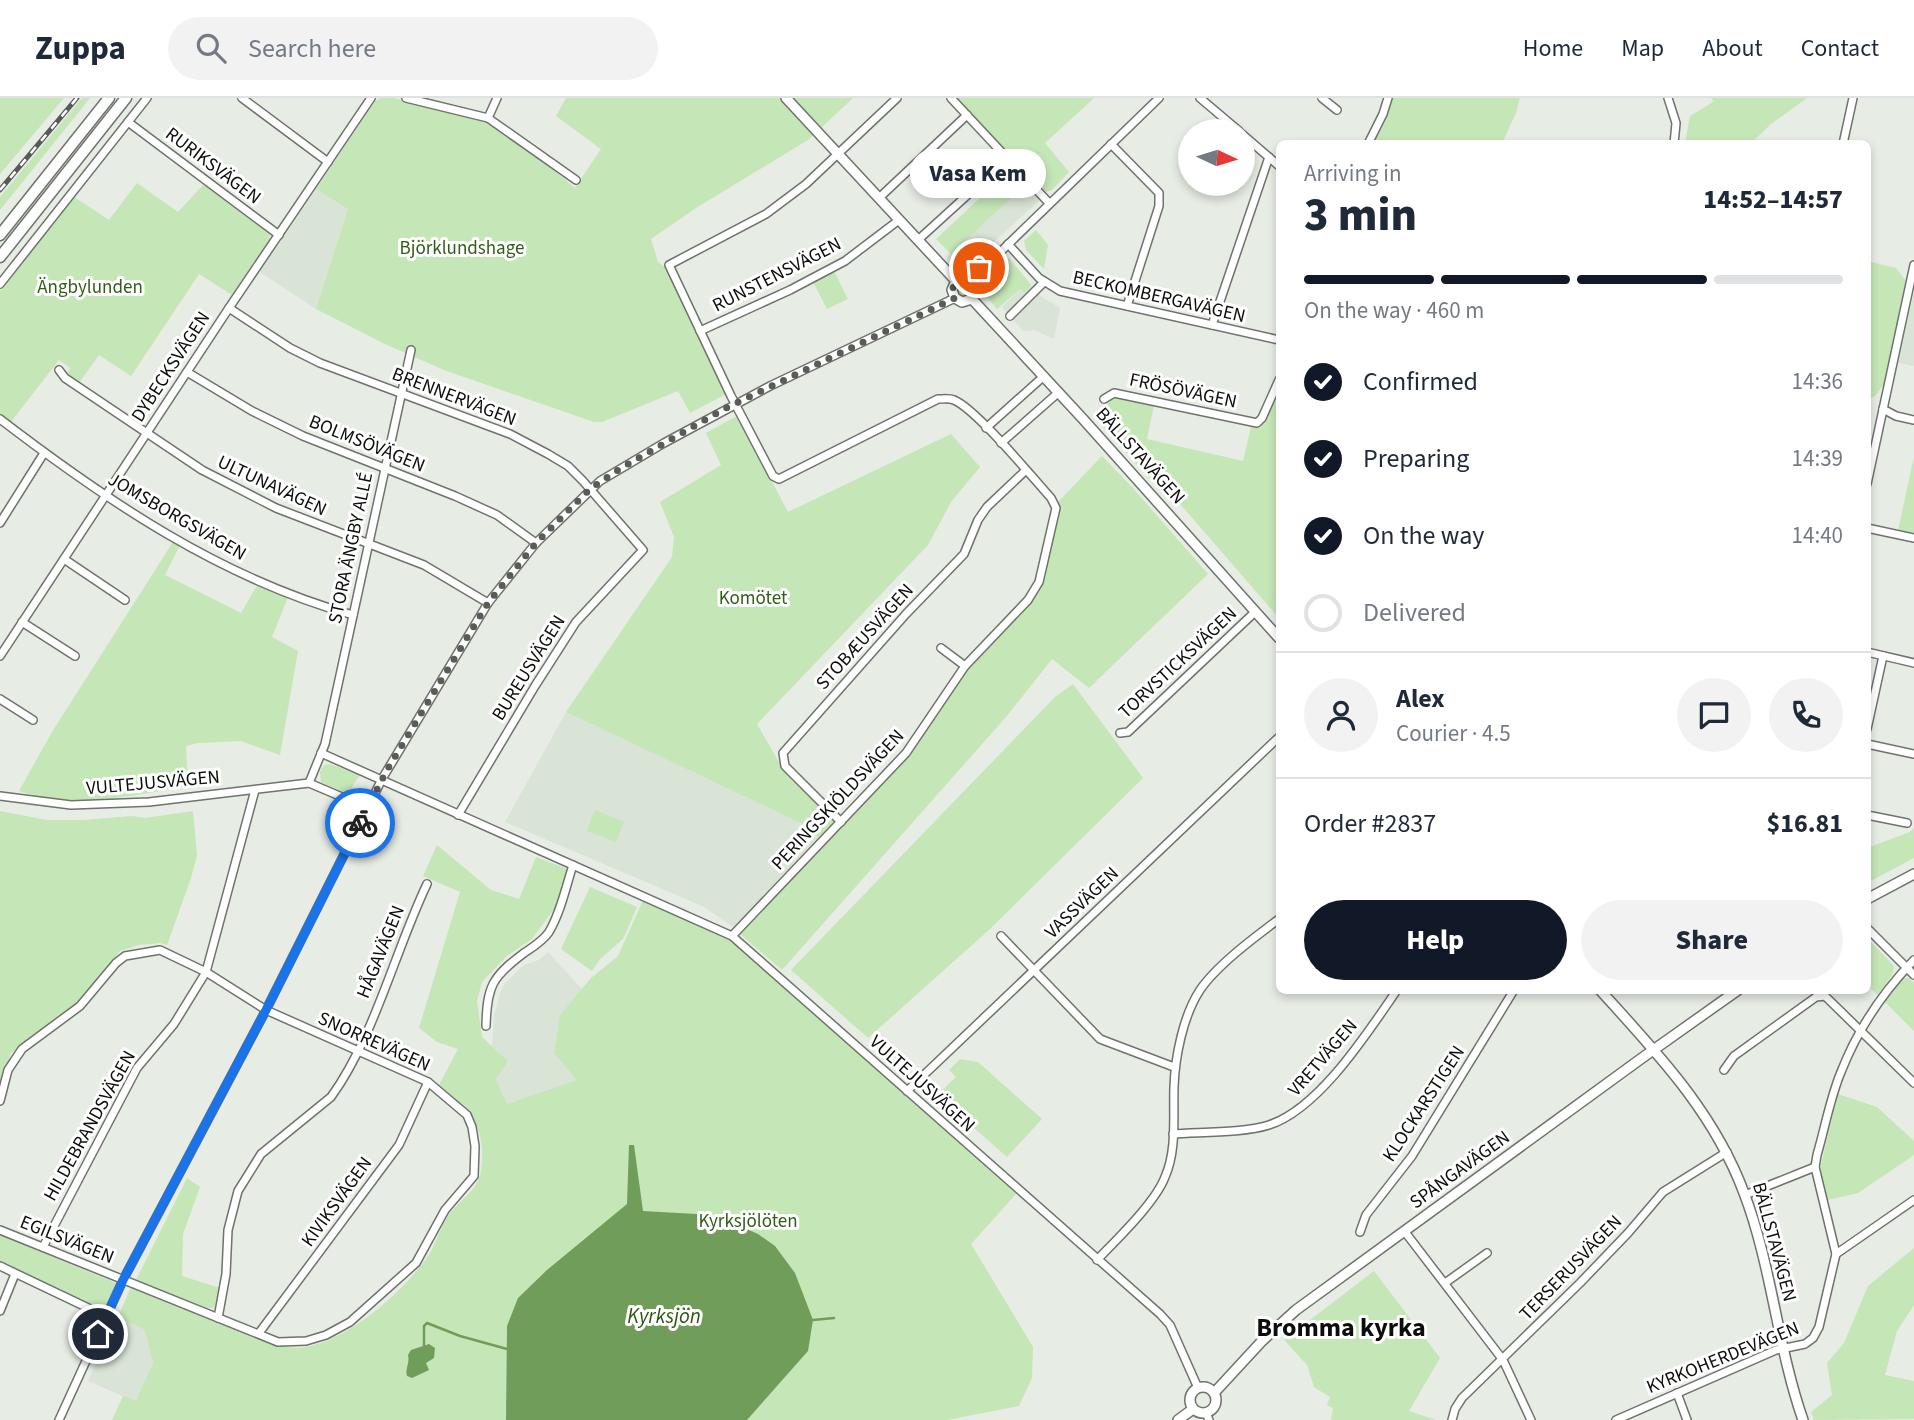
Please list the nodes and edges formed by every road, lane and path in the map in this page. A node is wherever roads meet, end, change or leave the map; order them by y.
1 (109, 98) edge
2 (126, 98) edge
3 (147, 98) edge
4 (242, 98) edge
5 (372, 98) edge
6 (407, 98) edge
7 (497, 98) edge
8 (786, 98) edge
9 (897, 98) edge
10 (951, 98) edge
11 (1158, 98) edge
12 (1200, 98) edge
13 (1322, 98) edge
14 (1388, 98) edge
15 (1668, 98) edge
16 (1853, 98) edge
17 (1337, 110) dead end
18 (967, 115) junction
19 (488, 118) junction
20 (1225, 119) edge
21 (128, 122) junction
22 (1370, 140) edge
23 (1674, 140) edge
24 (1844, 140) edge
25 (1111, 144) junction
26 (1255, 145) edge
27 (838, 153) junction
28 (1269, 157) junction
29 (1007, 159) junction
30 (328, 162) junction
31 (1276, 163) edge
32 (576, 180) dead end
33 (879, 198) junction
34 (1049, 203) junction
35 (900, 220) junction
36 (0, 235) edge
37 (279, 235) junction
38 (918, 240) junction
39 (1008, 244) junction
40 (0, 257) edge
41 (991, 261) junction
42 (1914, 265) edge
43 (959, 280) junction
44 (1044, 282) junction
45 (0, 284) edge
46 (975, 288) junction
47 (955, 298) junction
48 (972, 299) junction
49 (1128, 306) junction
50 (229, 308) junction
51 (1010, 316) dead end
52 (1213, 325) junction
53 (700, 331) junction
54 (1276, 339) edge
55 (411, 350) dead end
56 (59, 370) dead end
57 (187, 372) junction
58 (1044, 376) junction
59 (1276, 387) edge
60 (1059, 392) junction
61 (401, 393) junction
62 (1104, 399) dead end
63 (735, 404) junction
64 (1884, 410) junction
65 (0, 419) edge
66 (1914, 419) edge
67 (986, 428) junction
68 (146, 434) junction
69 (1001, 443) junction
70 (44, 453) junction
71 (1871, 467) edge
72 (385, 470) junction
73 (1025, 471) junction
74 (590, 489) junction
75 (106, 495) junction
76 (0, 523) edge
77 (1871, 529) edge
78 (1914, 538) edge
79 (536, 543) junction
80 (368, 545) junction
81 (643, 550) joint
82 (64, 559) junction
83 (125, 600) dead end
84 (488, 603) junction
85 (1255, 612) junction
86 (353, 615) junction
87 (22, 622) junction
88 (1276, 635) edge
89 (941, 648) dead end
90 (1871, 653) edge
91 (0, 656) edge
92 (75, 656) dead end
93 (1883, 656) junction
94 (1914, 663) edge
95 (965, 666) junction
96 (0, 699) edge
97 (1871, 711) edge
98 (33, 720) dead end
99 (1119, 733) dead end
100 (1276, 740) edge
101 (1871, 745) edge
102 (321, 753) junction
103 (1914, 754) edge
104 (382, 779) junction
105 (309, 783) junction
106 (255, 790) junction
107 (0, 796) edge
108 (368, 808) junction
109 (458, 815) junction
110 (1871, 816) edge
111 (841, 822) junction
112 (1907, 823) dead end
113 (573, 865) junction
114 (1914, 874) edge
115 (427, 884) dead end
116 (1871, 897) edge
117 (1276, 921) edge
118 (1871, 932) edge
119 (732, 936) junction
120 (1001, 936) dead end
121 (1914, 960) edge
122 (1907, 968) junction
123 (1035, 971) junction
124 (206, 972) junction
125 (1914, 975) edge
126 (1394, 994) edge
127 (1512, 994) edge
128 (1604, 994) edge
129 (1732, 994) edge
130 (266, 1010) junction
131 (486, 1026) dead end
132 (1861, 1031) junction
133 (358, 1049) junction
134 (1655, 1050) junction
135 (1174, 1068) junction
136 (1724, 1070) dead end
137 (428, 1083) junction
138 (1914, 1083) edge
139 (907, 1091) junction
140 (0, 1101) edge
141 (1173, 1134) junction
142 (1727, 1153) junction
143 (1815, 1167) junction
144 (1745, 1195) junction
145 (1914, 1200) edge
146 (0, 1230) edge
147 (1360, 1232) dead end
148 (1405, 1232) junction
149 (43, 1247) junction
150 (1487, 1253) dead end
151 (1836, 1254) junction
152 (1097, 1260) junction
153 (0, 1266) edge
154 (15, 1274) junction
155 (123, 1280) junction
156 (1445, 1283) junction
157 (0, 1311) edge
158 (106, 1316) junction
159 (218, 1318) junction
160 (258, 1333) junction
161 (1784, 1348) junction
162 (1503, 1360) junction
163 (1198, 1388) junction
164 (1214, 1393) junction
165 (1677, 1393) junction
166 (1193, 1409) junction
167 (1207, 1417) edge
168 (59, 1420) edge
169 (1178, 1420) edge
170 (1452, 1420) edge
171 (1531, 1420) edge
172 (1616, 1420) edge
173 (1687, 1420) edge
174 (1802, 1420) edge

1 - 36 main road
2 - 40 main road
3 - 21 street
4 - 30 street
5 - 30 street, DYBECKSVÄGEN
6 - 19 street
7 - 19 street
8 - 27 street
9 - 27 street
10 - 18 street
11 - 25 street
12 - 20 street
13 - 17 street
14 - 22 street
15 - 23 street
16 - 24 street
18 - 29 street
18 - 33 street
19 - 32 street
21 - 37 street, RURIKSVÄGEN
21 - 45 street
25 - 34 street
25 - 49 street
26 - 28 street
27 - 33 street
27 - 53 street
28 - 31 street
28 - 52 street
29 - 34 street
29 - 38 street
30 - 37 street, DYBECKSVÄGEN
33 - 35 street
34 - 39 street
35 - 38 street
35 - 53 street, RUNSTENSVÄGEN
37 - 50 street, DYBECKSVÄGEN
38 - 43 street
39 - 41 street
39 - 44 street, BECKOMBERGAVÄGEN
41 - 43 street
41 - 46 street
42 - 64 street
43 - 46 street
43 - 47 street
44 - 49 street, BECKOMBERGAVÄGEN
44 - 51 street
46 - 48 street
47 - 48 street
47 - 63 street
48 - 58 street, BÄLLSTAVÄGEN
49 - 52 street, BECKOMBERGAVÄGEN
50 - 57 street, DYBECKSVÄGEN
50 - 61 street, BRENNERVÄGEN
52 - 54 street, BECKOMBERGAVÄGEN
53 - 63 street
55 - 61 street, STORA ÄNGBY ALLÉ
56 - 68 street, ULTUNAVÄGEN
57 - 68 street, DYBECKSVÄGEN
57 - 72 street, BOLMSÖVÄGEN
58 - 60 street, BÄLLSTAVÄGEN
58 - 67 street
59 - 62 street, FRÖSÖVÄGEN
60 - 69 street
60 - 85 street, BÄLLSTAVÄGEN
61 - 72 street, STORA ÄNGBY ALLÉ
61 - 74 street, BRENNERVÄGEN
63 - 67 street, PERINGSKIÖLDSVÄGEN
63 - 74 street
64 - 66 street
64 - 71 street
65 - 70 street, JOMSBORGSVÄGEN
67 - 69 street, PERINGSKIÖLDSVÄGEN
68 - 75 street, DYBECKSVÄGEN
68 - 80 street, ULTUNAVÄGEN
69 - 73 street, PERINGSKIÖLDSVÄGEN
70 - 75 street, JOMSBORGSVÄGEN
70 - 76 street
72 - 79 street, BOLMSÖVÄGEN
72 - 80 street, STORA ÄNGBY ALLÉ
73 - 95 street, PERINGSKIÖLDSVÄGEN
73 - 111 street, STOBÆUSVÄGEN
74 - 79 street
74 - 81 street, BRENNERVÄGEN
75 - 82 street, DYBECKSVÄGEN
75 - 86 street, JOMSBORGSVÄGEN
77 - 78 street
79 - 84 street
80 - 84 street, ULTUNAVÄGEN
80 - 86 street, STORA ÄNGBY ALLÉ
81 - 109 street, BUREUSVÄGEN
82 - 83 street
82 - 87 street, DYBECKSVÄGEN
84 - 104 street
85 - 88 street, BÄLLSTAVÄGEN
85 - 99 street, TORVSTICKSVÄGEN
86 - 102 street, STORA ÄNGBY ALLÉ
87 - 91 street, DYBECKSVÄGEN
87 - 92 street
89 - 95 street
90 - 93 street
93 - 94 street
93 - 97 street
95 - 111 street, PERINGSKIÖLDSVÄGEN
96 - 98 street
100 - 123 street, VASSVÄGEN
101 - 103 street
102 - 104 street, VULTEJUSVÄGEN
102 - 105 street, STORA ÄNGBY ALLÉ
104 - 108 street
104 - 109 street, VULTEJUSVÄGEN
105 - 106 street, VULTEJUSVÄGEN
105 - 108 street
106 - 107 street, VULTEJUSVÄGEN
106 - 124 street, HILDEBRANDSVÄGEN
108 - 130 street
109 - 113 street, VULTEJUSVÄGEN
110 - 112 street
111 - 119 street, PERINGSKIÖLDSVÄGEN
113 - 119 street, VULTEJUSVÄGEN
113 - 131 street
114 - 116 street
115 - 133 street, HÅGAVÄGEN
117 - 135 street
118 - 122 street
119 - 139 street, VULTEJUSVÄGEN
120 - 123 street
121 - 122 street, KYRKOHERDEVÄGEN
122 - 125 street
122 - 132 street, KYRKOHERDEVÄGEN
123 - 135 street
123 - 139 street, VASSVÄGEN
124 - 130 street, SNORREVÄGEN
124 - 140 street, SNORREVÄGEN
124 - 149 street, HILDEBRANDSVÄGEN
126 - 141 street, VRETVÄGEN
127 - 147 street, KLOCKARSTIGEN
128 - 134 street, BÄLLSTAVÄGEN
129 - 134 street, SPÅNGAVÄGEN
130 - 133 street, SNORREVÄGEN
130 - 155 street
132 - 136 street
132 - 138 street
132 - 143 street, KYRKOHERDEVÄGEN
133 - 137 street, SNORREVÄGEN
133 - 159 street, HÅGAVÄGEN
134 - 142 street, BÄLLSTAVÄGEN
134 - 148 street, SPÅNGAVÄGEN
135 - 141 street
137 - 160 street, KIVIKSVÄGEN
137 - 160 street, SNORREVÄGEN
139 - 152 street, VULTEJUSVÄGEN
141 - 152 street
142 - 144 street, BÄLLSTAVÄGEN
142 - 162 street, TERSERUSVÄGEN
143 - 144 street
143 - 151 street, KYRKOHERDEVÄGEN
144 - 161 street, BÄLLSTAVÄGEN
145 - 151 street
146 - 149 street, EGILSVÄGEN
148 - 156 street
148 - 164 street, SPÅNGAVÄGEN
149 - 155 street, EGILSVÄGEN
150 - 156 street
151 - 161 street, KYRKOHERDEVÄGEN
152 - 163 street, VULTEJUSVÄGEN
153 - 154 street
154 - 157 street
154 - 158 street
155 - 158 street
155 - 159 street, SNORREVÄGEN
156 - 162 street
158 - 168 street
159 - 160 street, SNORREVÄGEN
161 - 165 street, KYRKOHERDEVÄGEN
161 - 174 street, BÄLLSTAVÄGEN
162 - 170 street, TERSERUSVÄGEN
162 - 171 street
163 - 164 street
163 - 166 street
164 - 167 street
165 - 172 street, KYRKOHERDEVÄGEN
165 - 173 street
166 - 167 street
166 - 169 street

